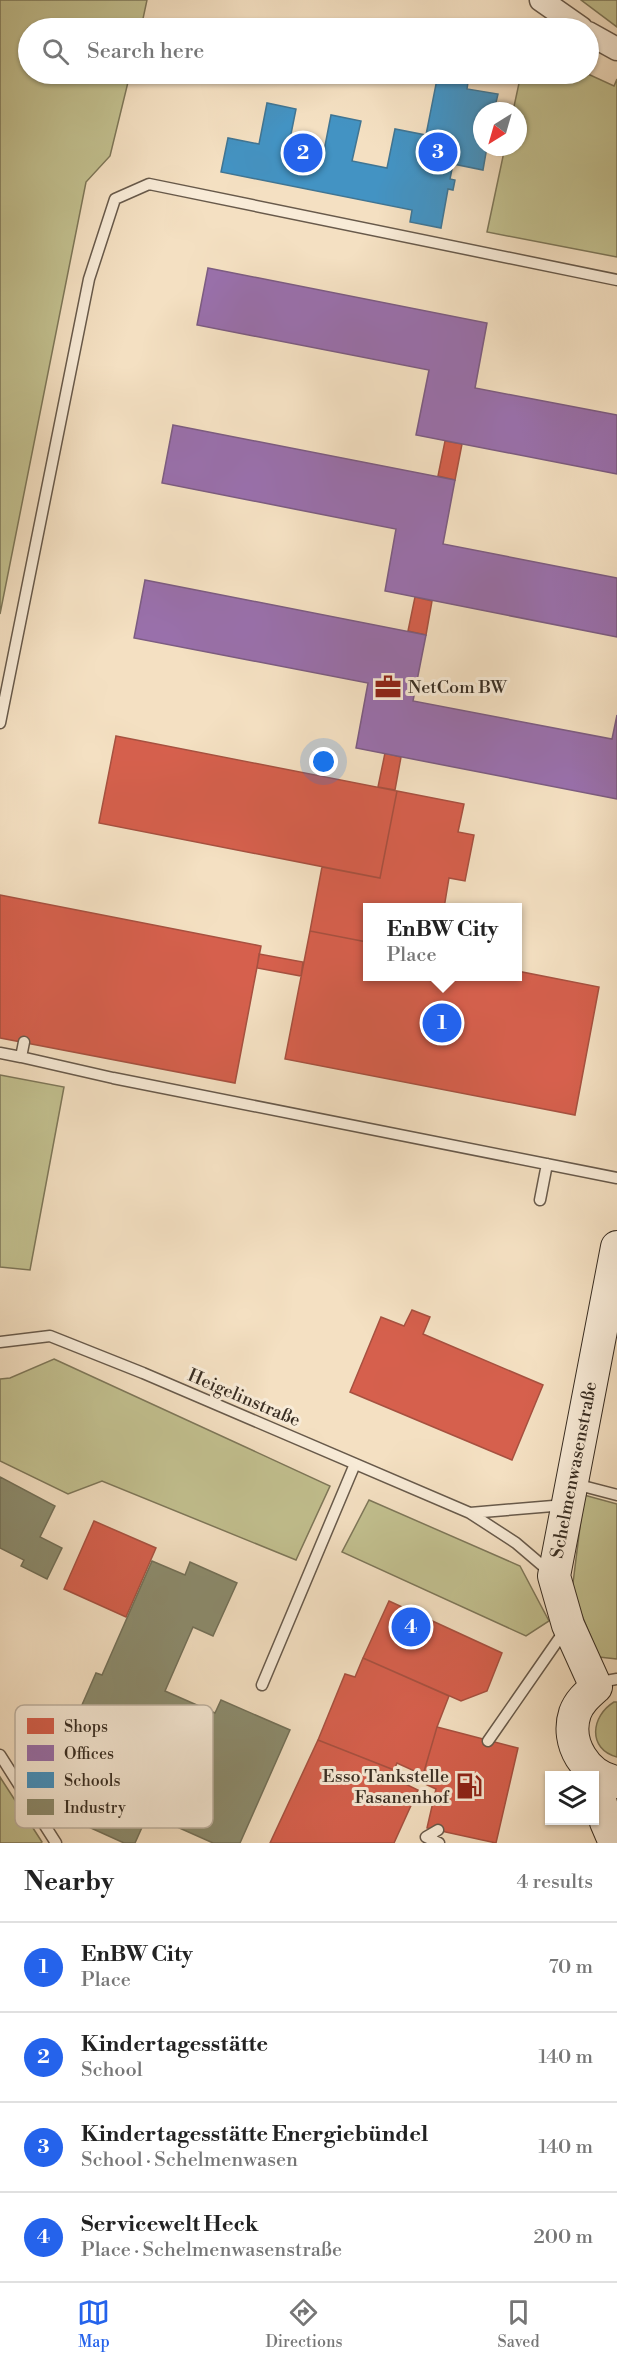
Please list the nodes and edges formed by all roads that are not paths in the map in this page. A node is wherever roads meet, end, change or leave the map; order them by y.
1 (541, 0) edge
2 (567, 18) edge
3 (599, 39) edge
4 (617, 49) edge
5 (617, 280) edge
6 (0, 723) edge
7 (24, 1042) dead end
8 (0, 1053) edge
9 (21, 1057) junction
10 (547, 1164) junction
11 (617, 1178) edge
12 (540, 1200) dead end
13 (617, 1247) edge
14 (614, 1279) edge
15 (0, 1342) edge
16 (355, 1464) junction
17 (570, 1494) junction
18 (617, 1495) edge
19 (470, 1513) junction
20 (554, 1576) junction
21 (568, 1625) junction
22 (606, 1683) edge
23 (262, 1685) dead end
24 (488, 1741) dead end
25 (0, 1755) edge
26 (593, 1771) edge
27 (599, 1777) edge
28 (15, 1779) edge
29 (46, 1828) edge
30 (438, 1830) dead end
31 (424, 1840) edge
32 (56, 1843) edge
33 (440, 1843) edge
34 (615, 1843) edge

1 - 2 street
3 - 4 street
5 - 6 lane
7 - 9 lane
8 - 9 lane
9 - 10 lane
10 - 11 lane
10 - 12 lane
13 - 14 street, Schelmenwasenstraße
14 - 17 street, Schelmenwasenstraße
15 - 16 lane, Heigelinstraße
16 - 19 lane, Heigelinstraße
16 - 23 lane
17 - 18 lane
17 - 19 lane, Heigelinstraße
17 - 20 street, Schelmenwasenstraße
19 - 20 lane, Heigelinstraße
20 - 21 street, Schelmenwasenstraße
21 - 22 street, Schelmenwasenstraße
21 - 24 lane
22 - 26 street, Schelmenwasenstraße
25 - 28 lane
27 - 34 street, Schelmenwasenstraße
29 - 32 lane
30 - 31 lane
31 - 33 lane

